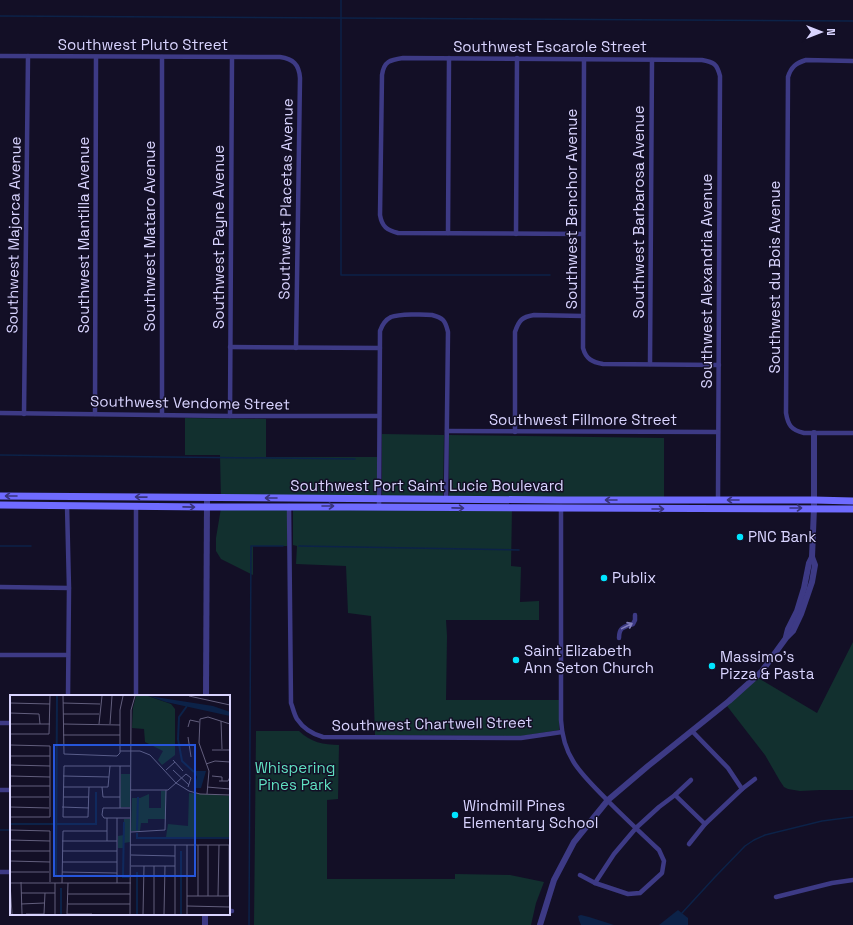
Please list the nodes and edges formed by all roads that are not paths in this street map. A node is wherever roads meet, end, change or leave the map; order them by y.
1 (0, 56) edge
2 (28, 56) junction
3 (96, 57) junction
4 (162, 57) junction
5 (232, 58) junction
6 (286, 58) joint
7 (449, 58) junction
8 (517, 58) junction
9 (584, 59) junction
10 (652, 60) junction
11 (853, 61) edge
12 (714, 64) joint
13 (448, 233) junction
14 (516, 234) junction
15 (583, 234) junction
16 (583, 316) junction
17 (230, 347) junction
18 (296, 348) junction
19 (380, 348) junction
20 (650, 364) junction
21 (718, 365) junction
22 (0, 413) edge
23 (24, 414) junction
24 (95, 414) junction
25 (162, 415) junction
26 (230, 416) junction
27 (379, 416) junction
28 (447, 431) junction
29 (515, 432) junction
30 (718, 432) junction
31 (814, 433) junction
32 (853, 433) edge
33 (0, 496) edge
34 (207, 498) junction
35 (446, 498) junction
36 (379, 499) junction
37 (561, 500) junction
38 (718, 500) junction
39 (814, 500) junction
40 (853, 501) edge
41 (0, 505) edge
42 (68, 505) junction
43 (136, 506) junction
44 (289, 506) junction
45 (207, 507) junction
46 (379, 507) junction
47 (561, 508) junction
48 (814, 508) junction
49 (853, 508) edge
50 (701, 509) junction
51 (0, 587) edge
52 (68, 588) junction
53 (635, 614) dead end
54 (619, 638) dead end
55 (0, 655) edge
56 (68, 655) junction
57 (68, 695) edge
58 (136, 695) edge
59 (206, 695) edge
60 (0, 722) edge
61 (10, 723) edge
62 (692, 731) junction
63 (562, 732) junction
64 (755, 778) dead end
65 (691, 780) dead end
66 (742, 789) junction
67 (675, 794) junction
68 (608, 800) junction
69 (705, 824) junction
70 (636, 828) junction
71 (689, 844) dead end
72 (580, 875) dead end
73 (853, 880) edge
74 (595, 882) junction
75 (776, 897) dead end
76 (540, 925) edge

1 - 2 street, Southwest Pluto Street
2 - 3 street, Southwest Pluto Street
2 - 23 street, Southwest Majorca Avenue
3 - 4 street, Southwest Pluto Street
3 - 24 street, Southwest Mantilla Avenue
4 - 5 street, Southwest Pluto Street
4 - 25 street, Southwest Mataro Avenue
5 - 6 street, Southwest Pluto Street
5 - 17 street, Southwest Payne Avenue
6 - 18 street, Southwest Placetas Avenue
7 - 8 street, Southwest Escarole Street
7 - 13 street
7 - 13 street, Southwest Escarole Street
8 - 9 street, Southwest Escarole Street
8 - 14 street
9 - 10 street, Southwest Escarole Street
9 - 15 street, Southwest Benchor Avenue
10 - 12 street, Southwest Escarole Street
10 - 20 street, Southwest Barbarosa Avenue
11 - 31 street, Southwest du Bois Avenue
12 - 21 street, Southwest Alexandria Avenue
13 - 14 street
14 - 15 street
15 - 16 street, Southwest Benchor Avenue
16 - 20 street, Southwest Benchor Avenue
16 - 29 street
17 - 18 street
17 - 26 street, Southwest Payne Avenue
18 - 19 street
19 - 27 street
19 - 28 street
20 - 21 street
21 - 30 street, Southwest Alexandria Avenue
22 - 23 street, Southwest Vendome Street
23 - 24 street, Southwest Vendome Street
24 - 25 street, Southwest Vendome Street
25 - 26 street, Southwest Vendome Street
26 - 27 street, Southwest Vendome Street
27 - 36 street
28 - 29 street, Southwest Fillmore Street
28 - 35 street
29 - 30 street, Southwest Fillmore Street
30 - 38 street, Southwest Alexandria Avenue
31 - 32 street, Southwest du Bois Avenue
31 - 39 street
34 -> 33 main road, Southwest Port Saint Lucie Boulevard
36 -> 34 main road, Southwest Port Saint Lucie Boulevard
34 - 45 street
35 - 36 main road, Southwest Port Saint Lucie Boulevard
35 - 37 main road, Southwest Port Saint Lucie Boulevard
36 - 46 street
38 -> 37 main road, Southwest Port Saint Lucie Boulevard
37 - 47 street
39 -> 38 main road, Southwest Port Saint Lucie Boulevard
38 - 50 main road
39 - 40 main road, Southwest Port Saint Lucie Boulevard
39 - 48 street
41 - 42 main road, Southwest Port Saint Lucie Boulevard
42 - 43 main road, Southwest Port Saint Lucie Boulevard
42 - 52 street
43 -> 45 main road, Southwest Port Saint Lucie Boulevard
43 - 58 street
44 - 45 main road, Southwest Port Saint Lucie Boulevard
44 -> 46 main road, Southwest Port Saint Lucie Boulevard
44 - 63 street, Southwest Chartwell Street
45 - 59 street
46 -> 47 main road, Southwest Port Saint Lucie Boulevard
47 -> 50 main road, Southwest Port Saint Lucie Boulevard
47 - 63 street
48 - 49 main road, Southwest Port Saint Lucie Boulevard
50 -> 48 main road, Southwest Port Saint Lucie Boulevard
48 - 62 street
51 - 52 street
52 - 56 street
54 -> 53 street
55 - 56 street
56 - 57 street
60 - 61 street
62 - 66 street
62 - 68 street
63 - 68 street
64 - 66 street
65 - 67 street
66 - 69 street
67 - 69 street
67 - 70 street
68 - 70 street
68 - 76 street
69 - 71 street
70 - 74 street
70 - 74 street
72 - 74 street
73 - 75 street

